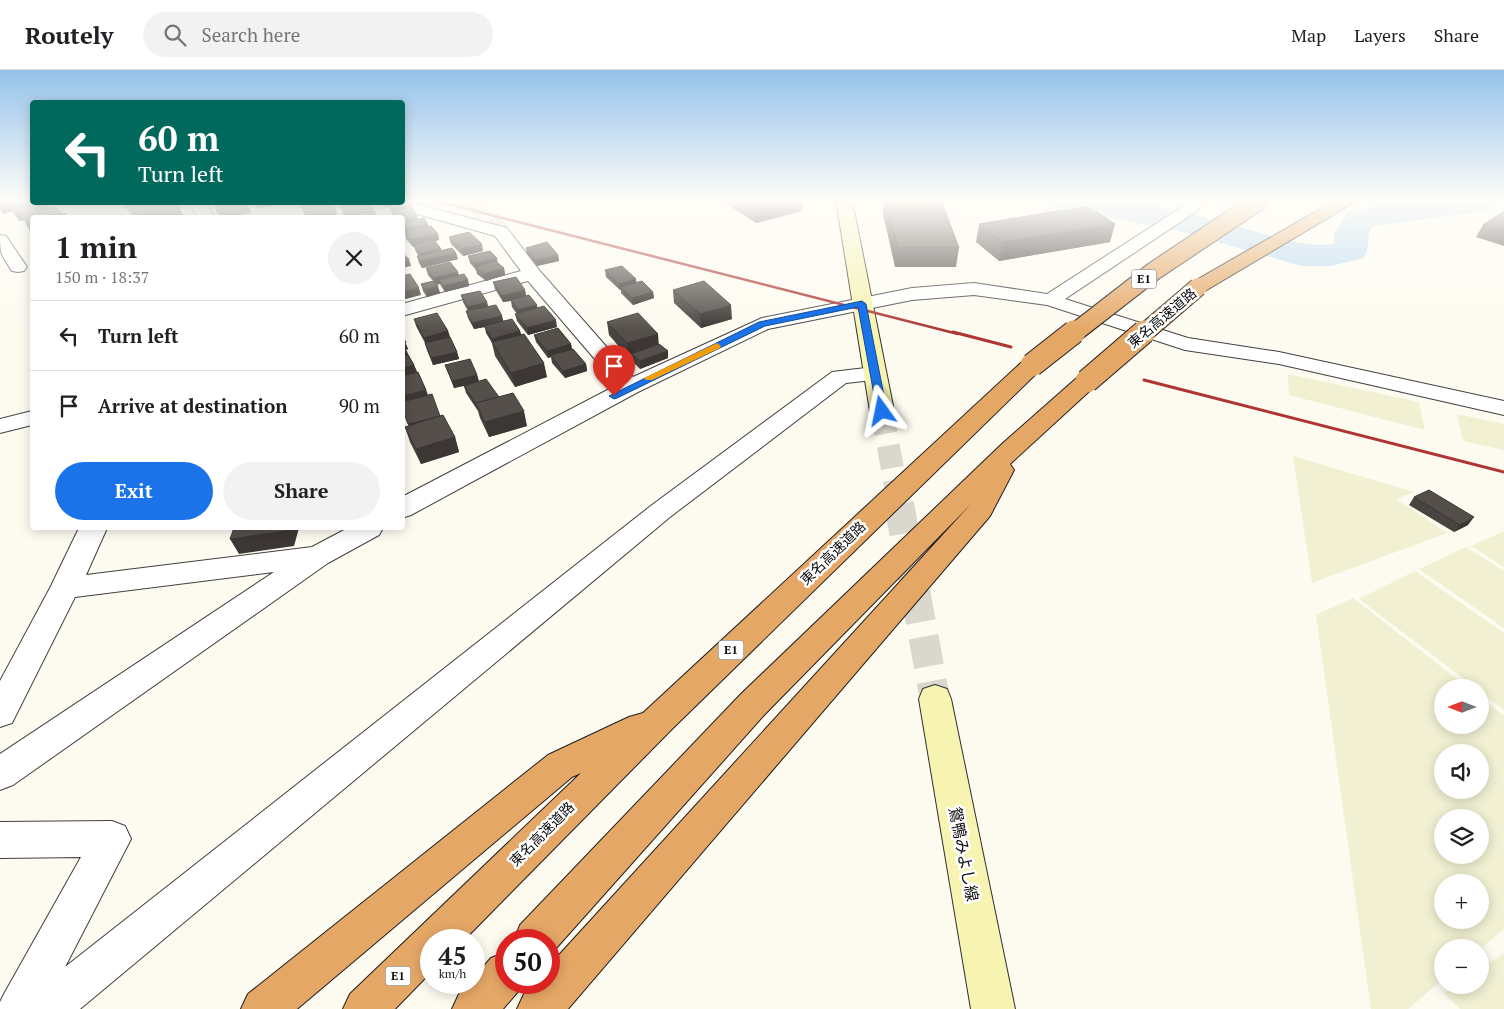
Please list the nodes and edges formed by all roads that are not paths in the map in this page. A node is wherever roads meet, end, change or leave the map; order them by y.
1 (3, 244) edge
2 (510, 244) tunnel mouth
3 (852, 244) edge
4 (1136, 244) edge
5 (1195, 244) edge
6 (1257, 244) edge
7 (1272, 244) edge
8 (18, 267) dead end
9 (532, 274) junction
10 (1198, 287) junction
11 (1050, 300) junction
12 (862, 304) junction
13 (405, 309) edge
14 (874, 374) junction
15 (630, 387) junction
16 (1504, 408) edge
17 (882, 411) tunnel mouth
18 (30, 418) edge
19 (0, 426) edge
20 (1012, 448) junction
21 (405, 507) edge
22 (92, 530) edge
23 (365, 530) edge
24 (318, 556) junction
25 (65, 588) junction
26 (935, 698) tunnel mouth
27 (0, 713) edge
28 (661, 718) junction
29 (0, 774) edge
30 (0, 840) edge
31 (446, 929) edge
32 (545, 929) edge
33 (420, 954) edge
34 (495, 985) edge
35 (19, 1009) edge
36 (46, 1009) edge
37 (263, 1009) edge
38 (366, 1009) edge
39 (474, 1009) edge
40 (539, 1009) edge
41 (993, 1009) edge

1 - 8 street
2 - 9 street
3 - 12 main road
4 - 11 street
5 - 28 highway, 東名高速道路 / E1, bridge
6 - 10 highway, 東名高速道路
7 - 10 highway
9 - 13 street
9 - 15 street
10 - 20 highway, 東名高速道路, bridge
11 - 12 street
11 - 16 street
12 - 14 main road
12 - 15 street
14 - 17 main road
14 - 36 street
15 - 21 street
18 - 19 street
20 - 32 highway, 東名高速道路
20 - 40 highway
22 - 25 street
23 - 24 street
24 - 25 street
24 - 29 street
25 - 27 street
26 - 41 main road, 鴛鴨みよし線
28 - 31 highway, 東名高速道路 / E1
28 - 37 highway
30 - 35 street
33 - 38 highway, E1
34 - 39 highway

